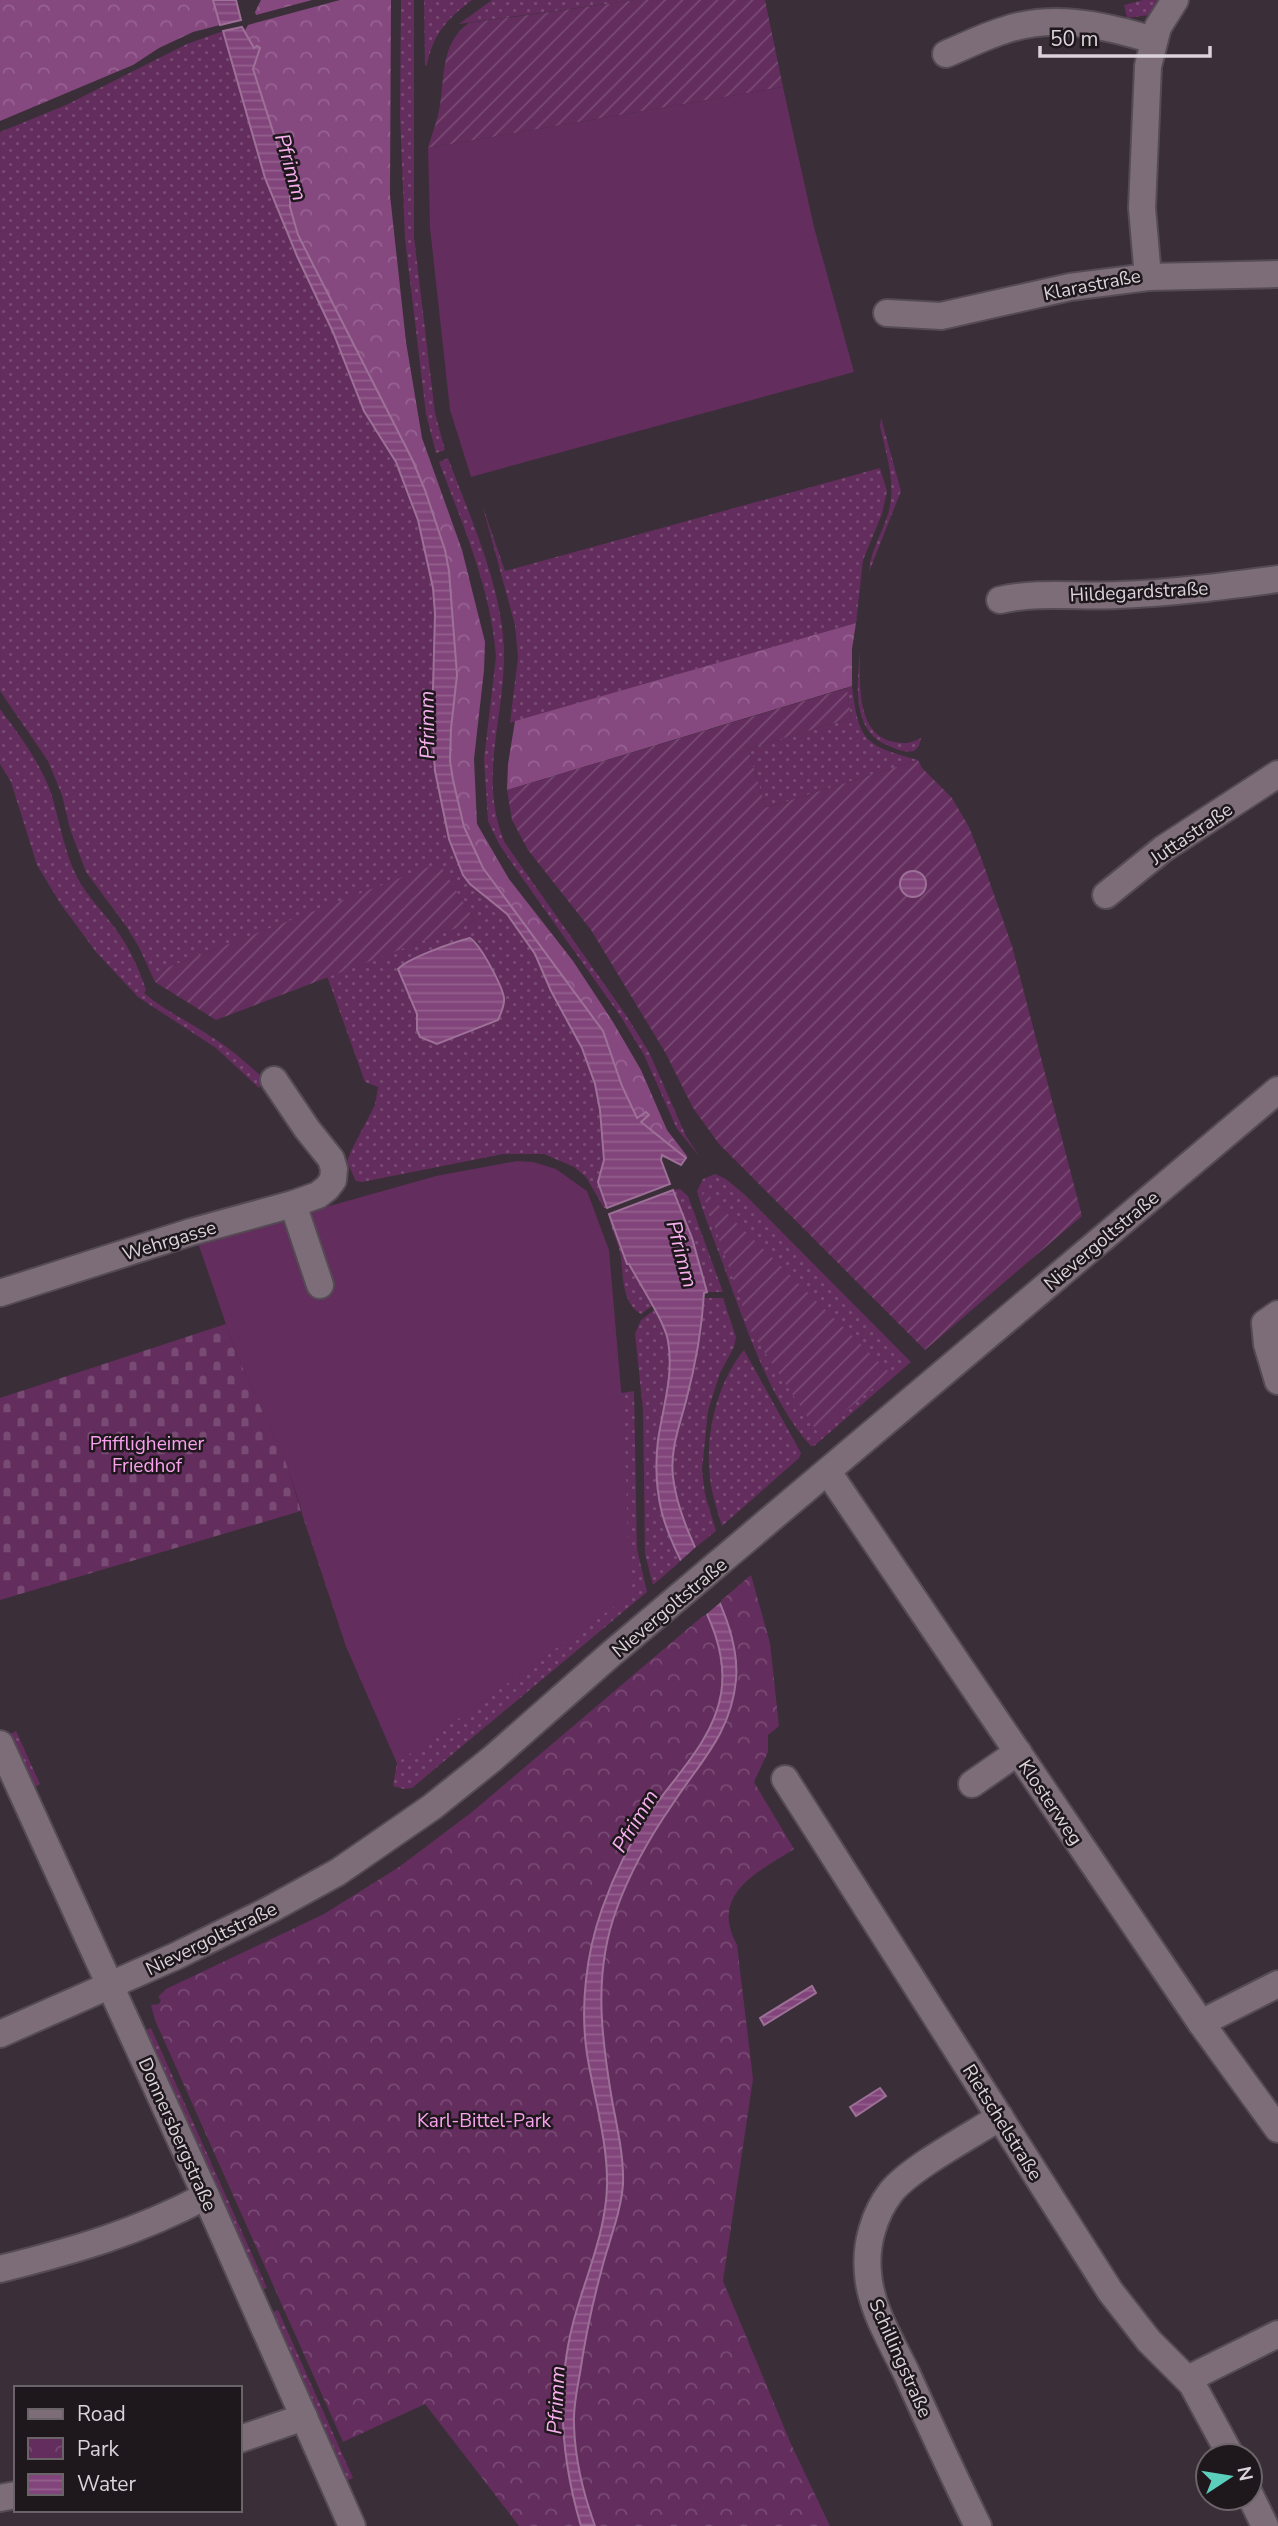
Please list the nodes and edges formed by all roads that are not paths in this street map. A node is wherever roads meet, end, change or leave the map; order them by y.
1 (1175, 0) edge
2 (1153, 40) junction
3 (946, 54) dead end
4 (1278, 274) edge
5 (1148, 277) junction
6 (887, 313) dead end
7 (1278, 579) edge
8 (1000, 600) dead end
9 (1278, 774) edge
10 (1106, 895) dead end
11 (274, 1080) dead end
12 (1278, 1090) edge
13 (293, 1204) junction
14 (320, 1285) dead end
15 (0, 1293) edge
16 (1272, 1318) edge
17 (1278, 1381) edge
18 (828, 1472) junction
19 (1018, 1752) junction
20 (3, 1758) edge
21 (785, 1779) dead end
22 (972, 1784) dead end
23 (1278, 1984) edge
24 (110, 1986) junction
25 (1201, 2023) junction
26 (0, 2034) edge
27 (1000, 2117) junction
28 (1278, 2129) edge
29 (206, 2196) junction
30 (0, 2269) edge
31 (1278, 2334) edge
32 (1188, 2379) junction
33 (304, 2417) junction
34 (242, 2438) edge
35 (1224, 2442) edge
36 (352, 2526) edge
37 (978, 2526) edge

1 - 2 street, Klarastraße
2 - 3 street
2 - 5 street, Klarastraße
4 - 5 street
5 - 6 street, Klarastraße
7 - 8 street, Hildegardstraße
9 - 10 street, Juttastraße
11 - 13 street, Wehrgasse
12 - 18 street, Nievergoltstraße
13 - 14 street
13 - 15 street, Wehrgasse
16 - 17 street
18 - 19 street, Klosterweg
18 - 24 street, Nievergoltstraße
19 - 22 street
19 - 25 street, Klosterweg
20 - 24 street, Donnersbergstraße
21 - 27 street, Rietschelstraße
23 - 25 street
24 - 26 street, Nievergoltstraße
24 - 29 street, Donnersbergstraße
25 - 28 street, Klosterweg
27 - 32 street, Rietschelstraße
27 - 37 street, Schillingstraße
29 - 30 street
29 - 33 street, Donnersbergstraße
31 - 32 street
32 - 35 street, Rietschelstraße
33 - 34 street
33 - 36 street, Donnersbergstraße

